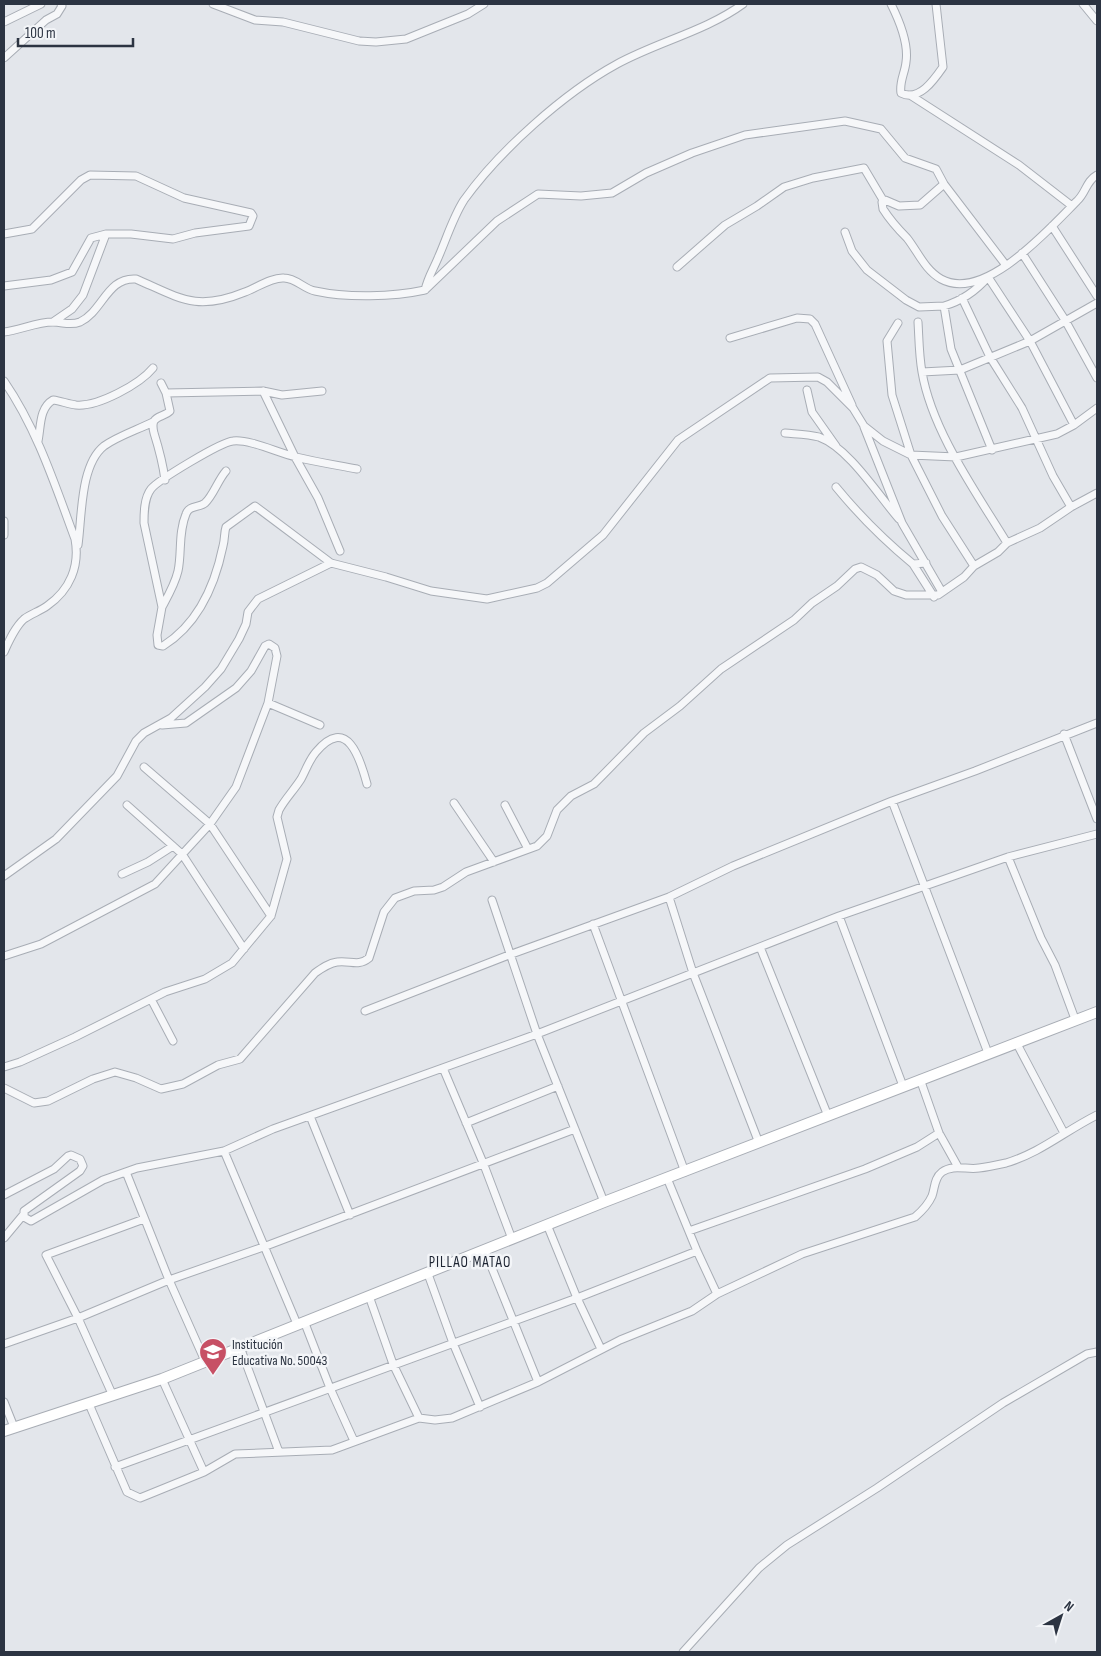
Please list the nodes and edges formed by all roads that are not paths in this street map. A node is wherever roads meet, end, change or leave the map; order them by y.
1 (41, 4) edge
2 (61, 4) edge
3 (213, 4) edge
4 (484, 4) edge
5 (743, 4) edge
6 (891, 4) edge
7 (936, 4) edge
8 (1083, 4) edge
9 (1097, 21) edge
10 (4, 22) edge
11 (4, 58) edge
12 (910, 95) junction
13 (1097, 175) edge
14 (944, 184) junction
15 (883, 200) junction
16 (1072, 206) junction
17 (1052, 226) junction
18 (845, 232) dead end
19 (4, 234) edge
20 (106, 234) junction
21 (1022, 253) junction
22 (1005, 264) junction
23 (678, 267) dead end
24 (988, 277) junction
25 (4, 286) edge
26 (426, 290) junction
27 (1097, 296) edge
28 (962, 298) junction
29 (1097, 303) edge
30 (944, 306) junction
31 (1065, 320) junction
32 (53, 322) junction
33 (918, 322) dead end
34 (898, 323) dead end
35 (4, 332) edge
36 (730, 338) dead end
37 (1030, 340) junction
38 (990, 357) junction
39 (153, 368) dead end
40 (960, 370) junction
41 (922, 372) junction
42 (1097, 378) edge
43 (4, 381) edge
44 (161, 383) dead end
45 (807, 390) dead end
46 (263, 391) junction
47 (322, 391) dead end
48 (166, 393) junction
49 (853, 408) junction
50 (1097, 408) edge
51 (153, 422) junction
52 (1074, 425) junction
53 (864, 426) junction
54 (785, 433) dead end
55 (1035, 439) junction
56 (38, 441) junction
57 (838, 448) junction
58 (992, 450) junction
59 (911, 455) junction
60 (295, 457) junction
61 (956, 457) junction
62 (356, 469) dead end
63 (226, 471) dead end
64 (165, 480) junction
65 (836, 487) dead end
66 (1097, 493) edge
67 (1071, 507) junction
68 (4, 521) edge
69 (902, 523) junction
70 (4, 535) edge
71 (1006, 543) junction
72 (340, 551) dead end
73 (77, 552) junction
74 (331, 563) junction
75 (926, 563) junction
76 (913, 564) junction
77 (974, 566) junction
78 (942, 592) junction
79 (934, 597) junction
80 (162, 607) junction
81 (4, 652) edge
82 (268, 703) junction
83 (1097, 723) edge
84 (320, 724) dead end
85 (162, 725) junction
86 (1064, 734) junction
87 (144, 767) dead end
88 (367, 784) dead end
89 (892, 801) junction
90 (454, 803) dead end
91 (127, 805) dead end
92 (505, 805) dead end
93 (1097, 819) edge
94 (210, 824) junction
95 (1097, 834) edge
96 (173, 846) junction
97 (528, 849) junction
98 (182, 854) junction
99 (1008, 857) junction
100 (494, 862) junction
101 (122, 874) dead end
102 (4, 876) edge
103 (924, 886) junction
104 (669, 897) junction
105 (492, 900) dead end
106 (271, 916) junction
107 (839, 916) junction
108 (593, 924) junction
109 (760, 947) junction
110 (244, 949) junction
111 (509, 955) junction
112 (4, 956) edge
113 (693, 973) junction
114 (151, 998) junction
115 (622, 1001) junction
116 (365, 1011) dead end
117 (1097, 1012) edge
118 (1075, 1019) junction
119 (538, 1034) junction
120 (173, 1041) dead end
121 (1016, 1042) junction
122 (988, 1053) junction
123 (4, 1066) edge
124 (443, 1068) junction
125 (920, 1080) junction
126 (558, 1086) junction
127 (903, 1086) junction
128 (4, 1088) edge
129 (310, 1116) junction
130 (828, 1116) junction
131 (1097, 1116) edge
132 (466, 1123) junction
133 (575, 1129) junction
134 (939, 1133) junction
135 (1064, 1133) junction
136 (759, 1143) junction
137 (224, 1151) junction
138 (484, 1165) junction
139 (958, 1167) junction
140 (126, 1172) junction
141 (685, 1172) junction
142 (668, 1178) junction
143 (4, 1196) edge
144 (604, 1202) junction
145 (24, 1214) junction
146 (350, 1215) junction
147 (144, 1219) junction
148 (548, 1226) junction
149 (689, 1231) junction
150 (4, 1238) edge
151 (512, 1239) junction
152 (266, 1246) junction
153 (484, 1251) junction
154 (696, 1251) junction
155 (428, 1274) junction
156 (168, 1280) junction
157 (717, 1294) junction
158 (369, 1296) junction
159 (577, 1298) junction
160 (78, 1318) junction
161 (513, 1322) junction
162 (300, 1323) junction
163 (453, 1343) junction
164 (4, 1344) edge
165 (240, 1346) junction
166 (601, 1349) junction
167 (1097, 1352) edge
168 (205, 1361) junction
169 (393, 1364) junction
170 (162, 1379) junction
171 (538, 1382) junction
172 (330, 1388) junction
173 (113, 1396) junction
174 (4, 1402) edge
175 (89, 1404) junction
176 (480, 1406) junction
177 (266, 1412) junction
178 (419, 1418) junction
179 (14, 1427) junction
180 (4, 1431) edge
181 (190, 1438) junction
182 (354, 1441) junction
183 (279, 1452) junction
184 (115, 1467) junction
185 (204, 1472) junction
186 (683, 1652) edge

1 - 10 street
2 - 11 street
3 - 4 street
5 - 26 street
6 - 12 street
7 - 12 street
8 - 9 street
12 - 16 street
13 - 16 street
14 - 15 street
14 - 22 street
14 - 26 street
15 - 23 street
15 - 24 street
16 - 17 street
17 - 21 street
17 - 27 street
18 - 30 street
19 - 20 street
20 - 25 street
20 - 32 street
21 - 22 street
21 - 31 street
22 - 24 street
24 - 28 street
24 - 37 street
26 - 32 street
28 - 30 street
28 - 38 street
29 - 31 street
30 - 40 street
31 - 37 street
31 - 42 street
32 - 35 street
33 - 41 street
34 - 59 street
36 - 49 street
37 - 38 street
37 - 52 street
38 - 40 street
38 - 55 street
39 - 56 street
40 - 41 street
40 - 58 street
41 - 61 street
43 - 56 street
44 - 48 street
45 - 57 street
46 - 47 street
46 - 48 street
46 - 60 street
48 - 51 street
49 - 53 street
49 - 74 street
50 - 52 street
51 - 64 street
51 - 73 street
52 - 55 street
53 - 59 street
53 - 69 street
54 - 57 street
55 - 58 street
55 - 67 street
56 - 73 street
57 - 69 street
58 - 61 street
59 - 61 street
59 - 77 street
60 - 62 street
60 - 64 street
60 - 72 street
61 - 71 street
63 - 80 street
64 - 80 street
65 - 76 street
66 - 67 street
67 - 71 street
68 - 70 street
69 - 75 street
71 - 77 street
73 - 81 street
74 - 80 street
74 - 85 street
75 - 76 street
75 - 78 street
76 - 79 street
77 - 78 street
78 - 79 street
79 - 97 street
82 - 84 street
82 - 85 street
82 - 94 street
83 - 86 street
85 - 102 street
86 - 89 street
86 - 93 street
87 - 94 street
88 - 106 street
89 - 103 street
89 - 104 street
90 - 100 street
91 - 96 street
92 - 97 street
94 - 98 street
94 - 106 street
95 - 99 street
96 - 98 street
96 - 101 street
97 - 100 street
98 - 110 street
98 - 112 street
99 - 103 street
99 - 118 street
100 - 128 street
103 - 107 street
103 - 122 street
104 - 108 street
104 - 113 street
105 - 111 street
106 - 110 street
107 - 109 street
107 - 127 street
108 - 111 street
108 - 115 street
109 - 113 street
109 - 130 street
110 - 114 street
111 - 116 street
111 - 119 street
113 - 115 street
113 - 136 street
114 - 120 street
114 - 123 street
115 - 119 street
115 - 141 street
117 - 118 street
118 - 121 street
119 - 124 street
119 - 126 street
121 - 122 street
121 - 135 street
122 - 125 street
124 - 129 street
124 - 132 street
125 - 127 street
125 - 134 street
126 - 132 street
126 - 133 street
127 - 130 street
129 - 137 street
129 - 146 street
130 - 136 street
131 - 135 street
132 - 138 street
133 - 138 street
133 - 144 street
134 - 139 street
134 - 149 street
135 - 139 street
136 - 141 street
137 - 140 street
137 - 152 street
138 - 146 street
138 - 151 street
139 - 157 street
140 - 145 street
140 - 147 street
141 - 142 street
142 - 144 street
142 - 149 street
143 - 145 street
144 - 148 street
145 - 150 street
146 - 152 street
147 - 156 street
147 - 160 street
148 - 151 street
148 - 159 street
149 - 154 street
151 - 153 street
152 - 156 street
152 - 162 street
153 - 155 street
153 - 161 street
154 - 157 street
154 - 159 street
155 - 158 street
155 - 163 street
156 - 160 street
156 - 168 street
157 - 166 street
158 - 162 street
158 - 169 street
159 - 161 street
159 - 166 street
160 - 164 street
160 - 173 street
161 - 163 street
161 - 171 street
162 - 165 street
162 - 172 street
163 - 169 street
163 - 176 street
165 - 168 street
165 - 177 street
166 - 171 street
167 - 186 street
168 - 170 street
169 - 172 street
169 - 178 street
170 - 173 street
170 - 181 street
171 - 176 street
172 - 177 street
172 - 182 street
173 - 175 street
174 - 179 street
175 - 179 street
175 - 184 street
176 - 178 street
177 - 181 street
177 - 183 street
178 - 182 street
179 - 180 street
181 - 184 street
181 - 185 street
182 - 183 street
183 - 185 street
184 - 185 street

